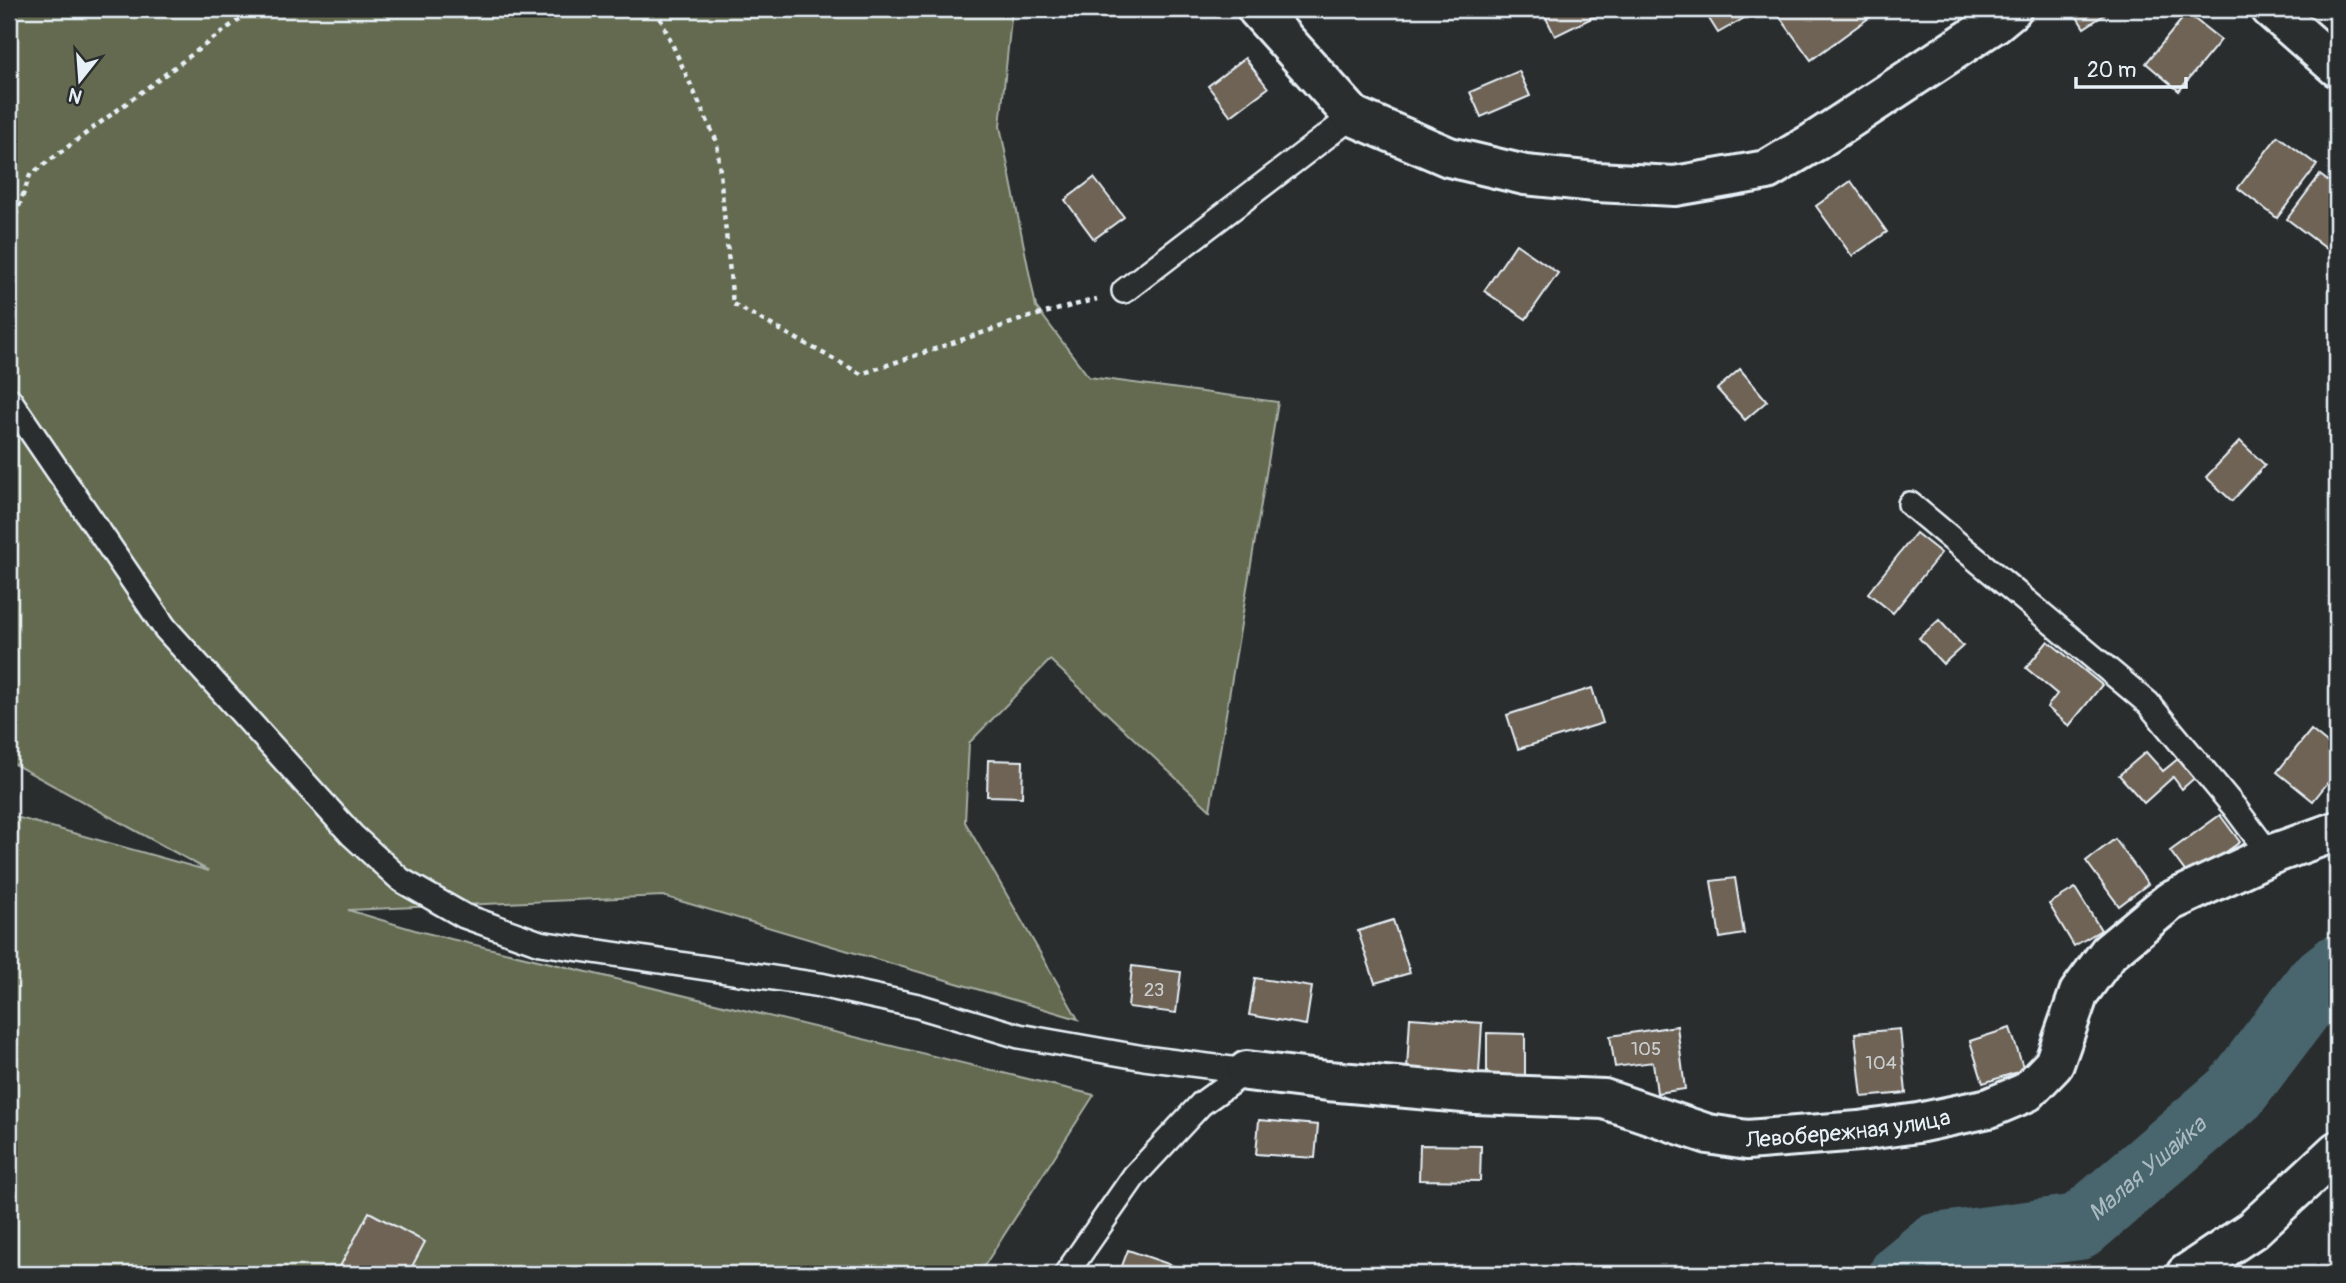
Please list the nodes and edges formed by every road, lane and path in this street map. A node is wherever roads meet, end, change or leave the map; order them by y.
1 (253, 9) edge
2 (656, 9) edge
3 (1257, 9) edge
4 (2012, 9) edge
5 (2272, 9) edge
6 (2337, 66) edge
7 (1353, 117) junction
8 (9, 235) edge
9 (1124, 291) joint
10 (9, 399) edge
11 (1910, 504) dead end
12 (2337, 831) edge
13 (2270, 855) junction
14 (1247, 1071) junction
15 (2337, 1151) edge
16 (1066, 1274) edge
17 (2186, 1274) edge

1 - 8 path
2 - 9 path
3 - 7 street
4 - 7 street
5 - 6 street
7 - 9 lane
10 - 14 lane
11 - 13 lane
12 - 13 street, Левобережная улица
13 - 14 street, Левобережная улица
14 - 16 lane
15 - 17 street

